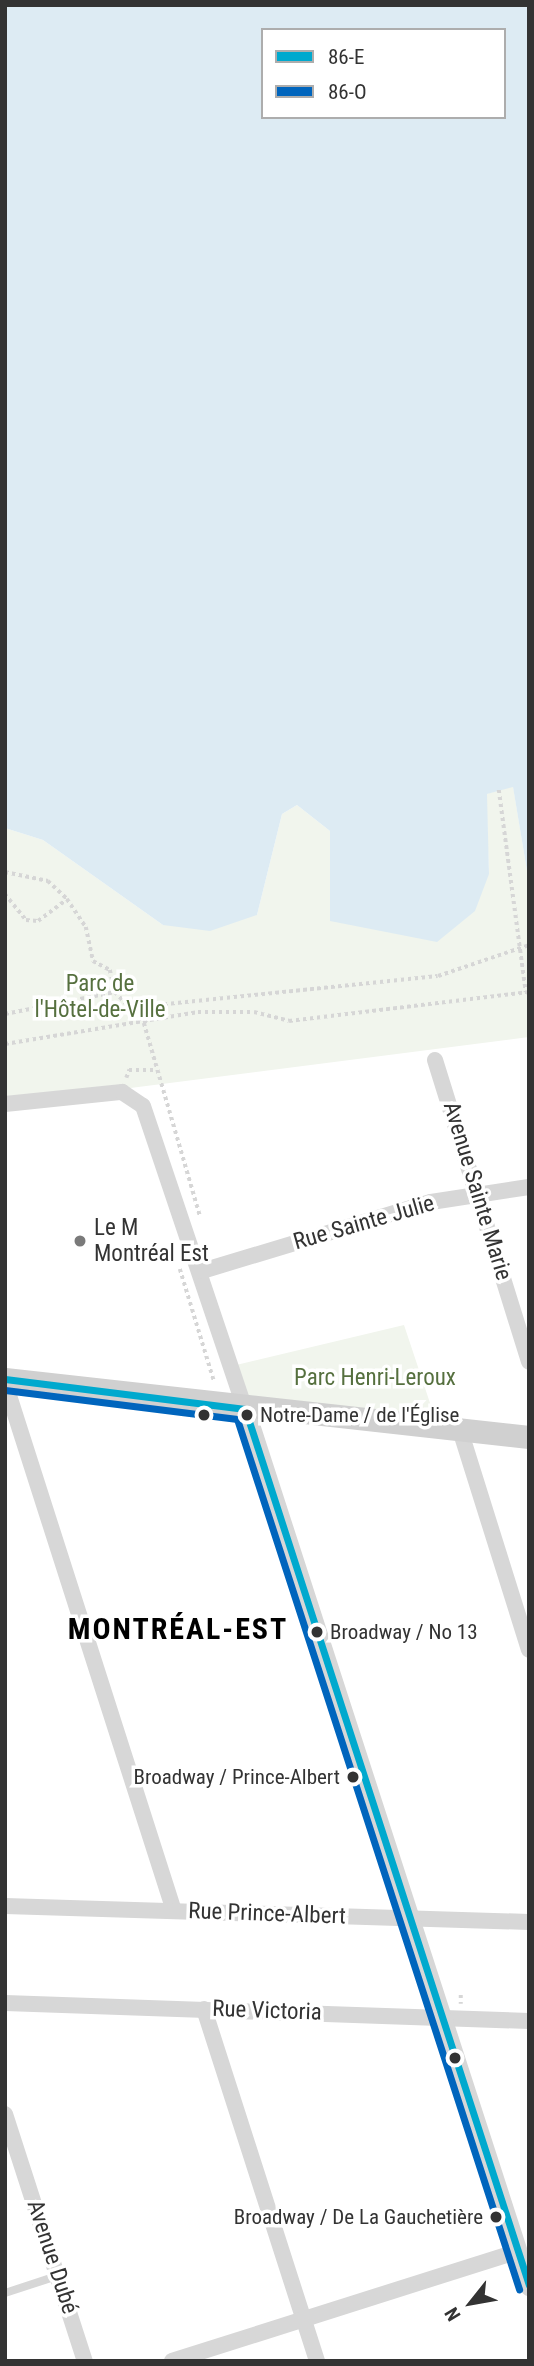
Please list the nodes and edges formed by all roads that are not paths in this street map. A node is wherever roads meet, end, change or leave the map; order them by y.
1 (435, 1060) dead end
2 (5, 1104) edge
3 (529, 1187) edge
4 (480, 1192) junction
5 (202, 1271) junction
6 (529, 1362) edge
7 (5, 1381) edge
8 (245, 1409) junction
9 (461, 1433) junction
10 (529, 1437) edge
11 (529, 1650) edge
12 (5, 1906) edge
13 (174, 1911) junction
14 (410, 1918) junction
15 (529, 1922) edge
16 (5, 2003) edge
17 (204, 2009) junction
18 (441, 2016) junction
19 (529, 2021) edge
20 (5, 2114) edge
21 (517, 2251) junction
22 (57, 2276) junction
23 (529, 2286) edge
24 (5, 2293) edge
25 (303, 2319) junction
26 (85, 2361) edge
27 (172, 2361) edge
28 (317, 2361) edge

1 - 4 street, Avenue Sainte Marie
2 - 5 street
3 - 4 street, Rue Sainte Julie
4 - 5 street, Rue Sainte Julie
4 - 6 street, Avenue Sainte Marie
5 - 8 street
7 - 8 main road
7 - 13 street
8 - 9 main road
8 - 14 street
9 - 10 main road
9 - 11 street
12 - 13 street, Rue Prince-Albert
13 - 14 street, Rue Prince-Albert
14 - 15 street, Rue Prince-Albert
14 - 18 street
16 - 17 street, Rue Victoria
17 - 18 street, Rue Victoria
17 - 25 street
18 - 19 street, Rue Victoria
18 - 21 street
20 - 22 street, Avenue Dubé
21 - 23 street
21 - 25 street
22 - 24 lane
22 - 26 street, Avenue Dubé
25 - 27 street
25 - 28 street

